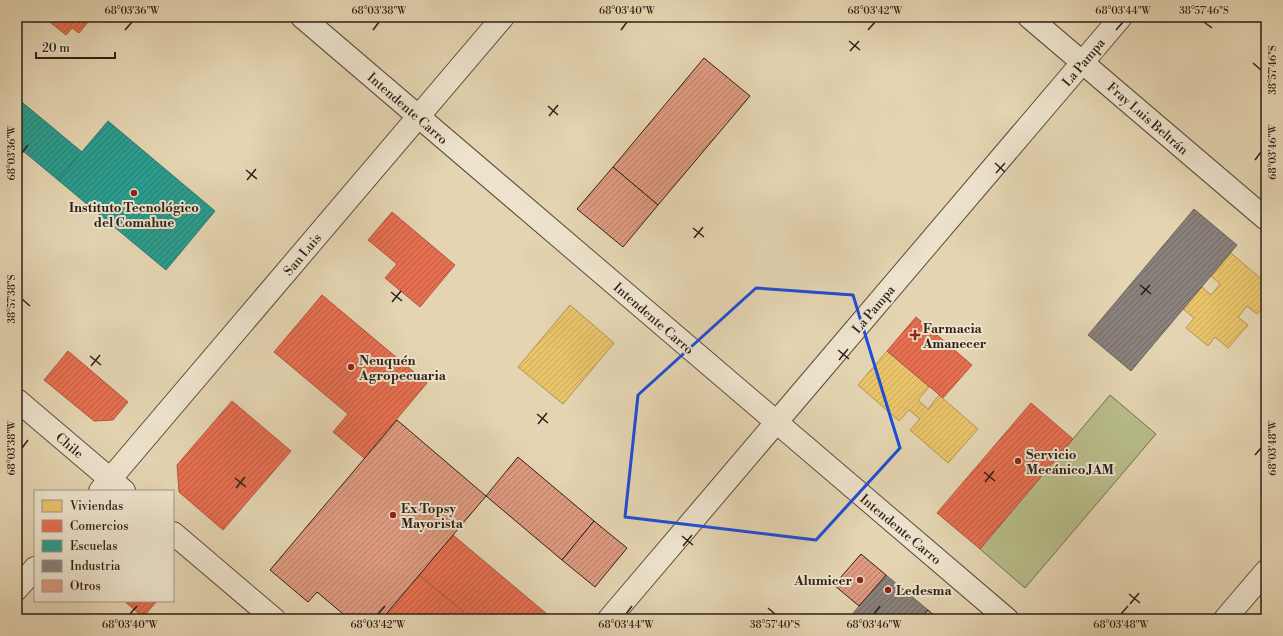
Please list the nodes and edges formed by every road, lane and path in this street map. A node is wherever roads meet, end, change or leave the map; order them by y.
1 (302, 17) edge
2 (503, 17) edge
3 (1029, 17) edge
4 (1121, 17) edge
5 (1083, 63) junction
6 (418, 116) junction
7 (1266, 219) edge
8 (17, 400) edge
9 (776, 423) junction
10 (112, 487) edge
11 (174, 534) edge
12 (34, 569) edge
13 (1266, 571) edge
14 (17, 589) edge
15 (274, 619) edge
16 (609, 619) edge
17 (1007, 619) edge
18 (1225, 619) edge

1 - 6 street, Intendente Carro
2 - 6 street, San Luis
3 - 5 street, Fray Luis Beltrán
4 - 5 street, La Pampa
5 - 7 street, Fray Luis Beltrán
5 - 9 street, La Pampa
6 - 9 street, Intendente Carro
6 - 10 street, San Luis
8 - 10 street, Chile
9 - 16 street, La Pampa
9 - 17 street, Intendente Carro
11 - 15 street
12 - 14 street
13 - 18 street

